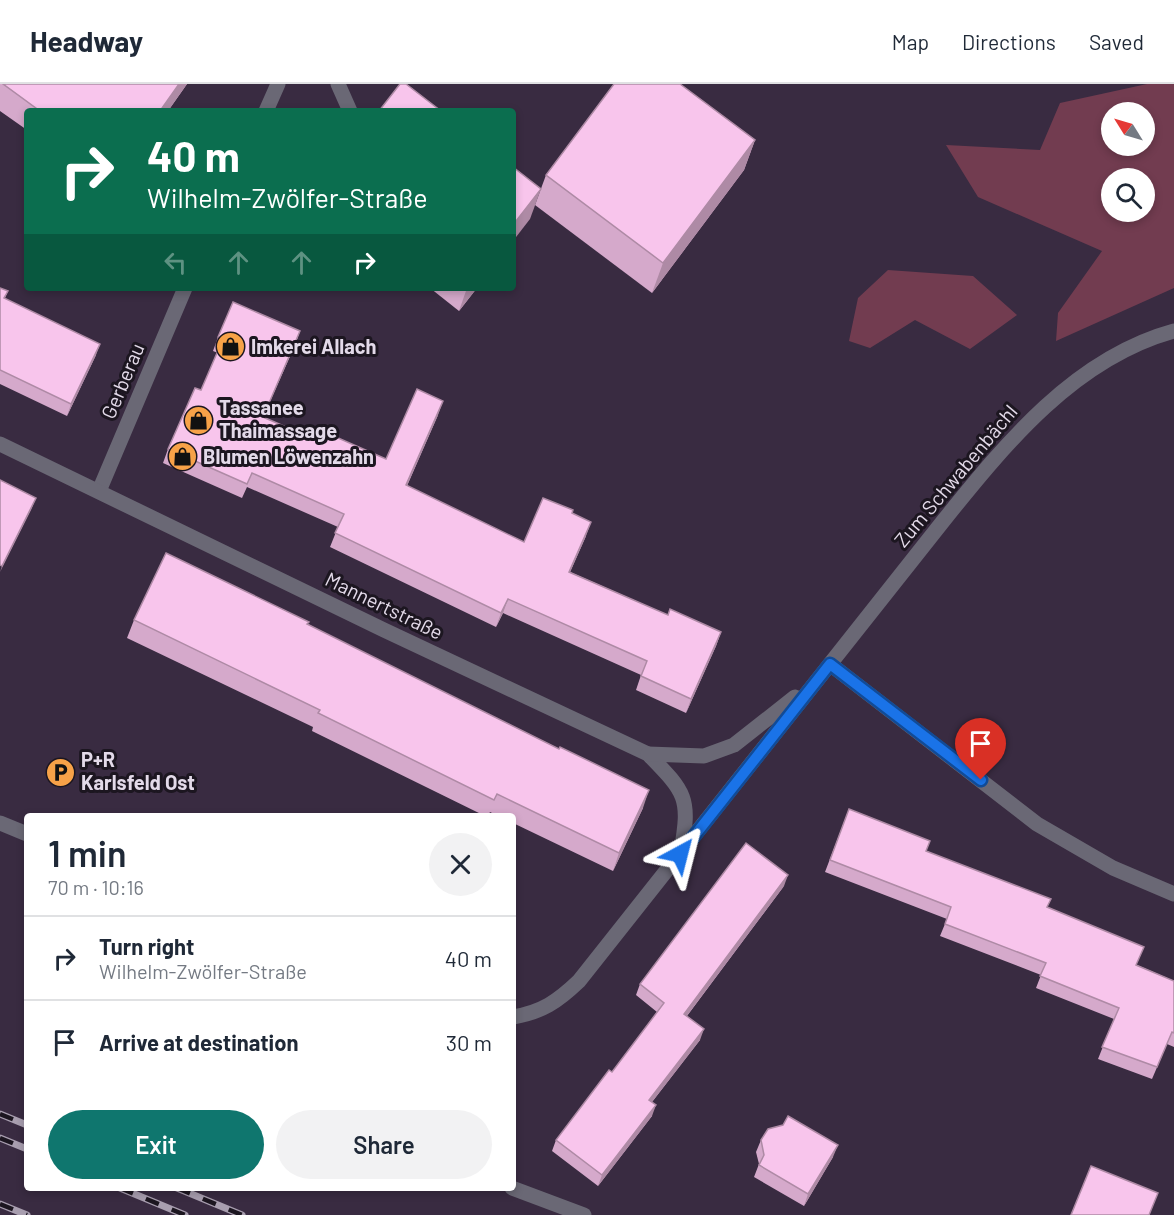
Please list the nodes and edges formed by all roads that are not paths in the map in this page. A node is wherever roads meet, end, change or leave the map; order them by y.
1 (278, 84) edge
2 (338, 84) edge
3 (267, 108) edge
4 (349, 108) edge
5 (184, 291) edge
6 (1174, 331) edge
7 (0, 444) edge
8 (99, 491) junction
9 (830, 664) junction
10 (648, 754) junction
11 (0, 823) edge
12 (24, 833) edge
13 (680, 854) junction
14 (1174, 894) edge
15 (516, 1017) edge
16 (516, 1190) edge
17 (584, 1215) edge

1 - 3 street
2 - 4 street
5 - 8 street, Gerberau
6 - 9 street, Zum Schwabenbächl
7 - 8 street, Mannertstraße
8 - 10 street, Mannertstraße
9 - 10 street, Zum Schwabenbächl
9 - 13 street, Zum Schwabenbächl
9 - 14 street
10 - 13 street, Mannertstraße
11 - 12 street
13 - 15 street, Zum Schwabenbächl
16 - 17 street

